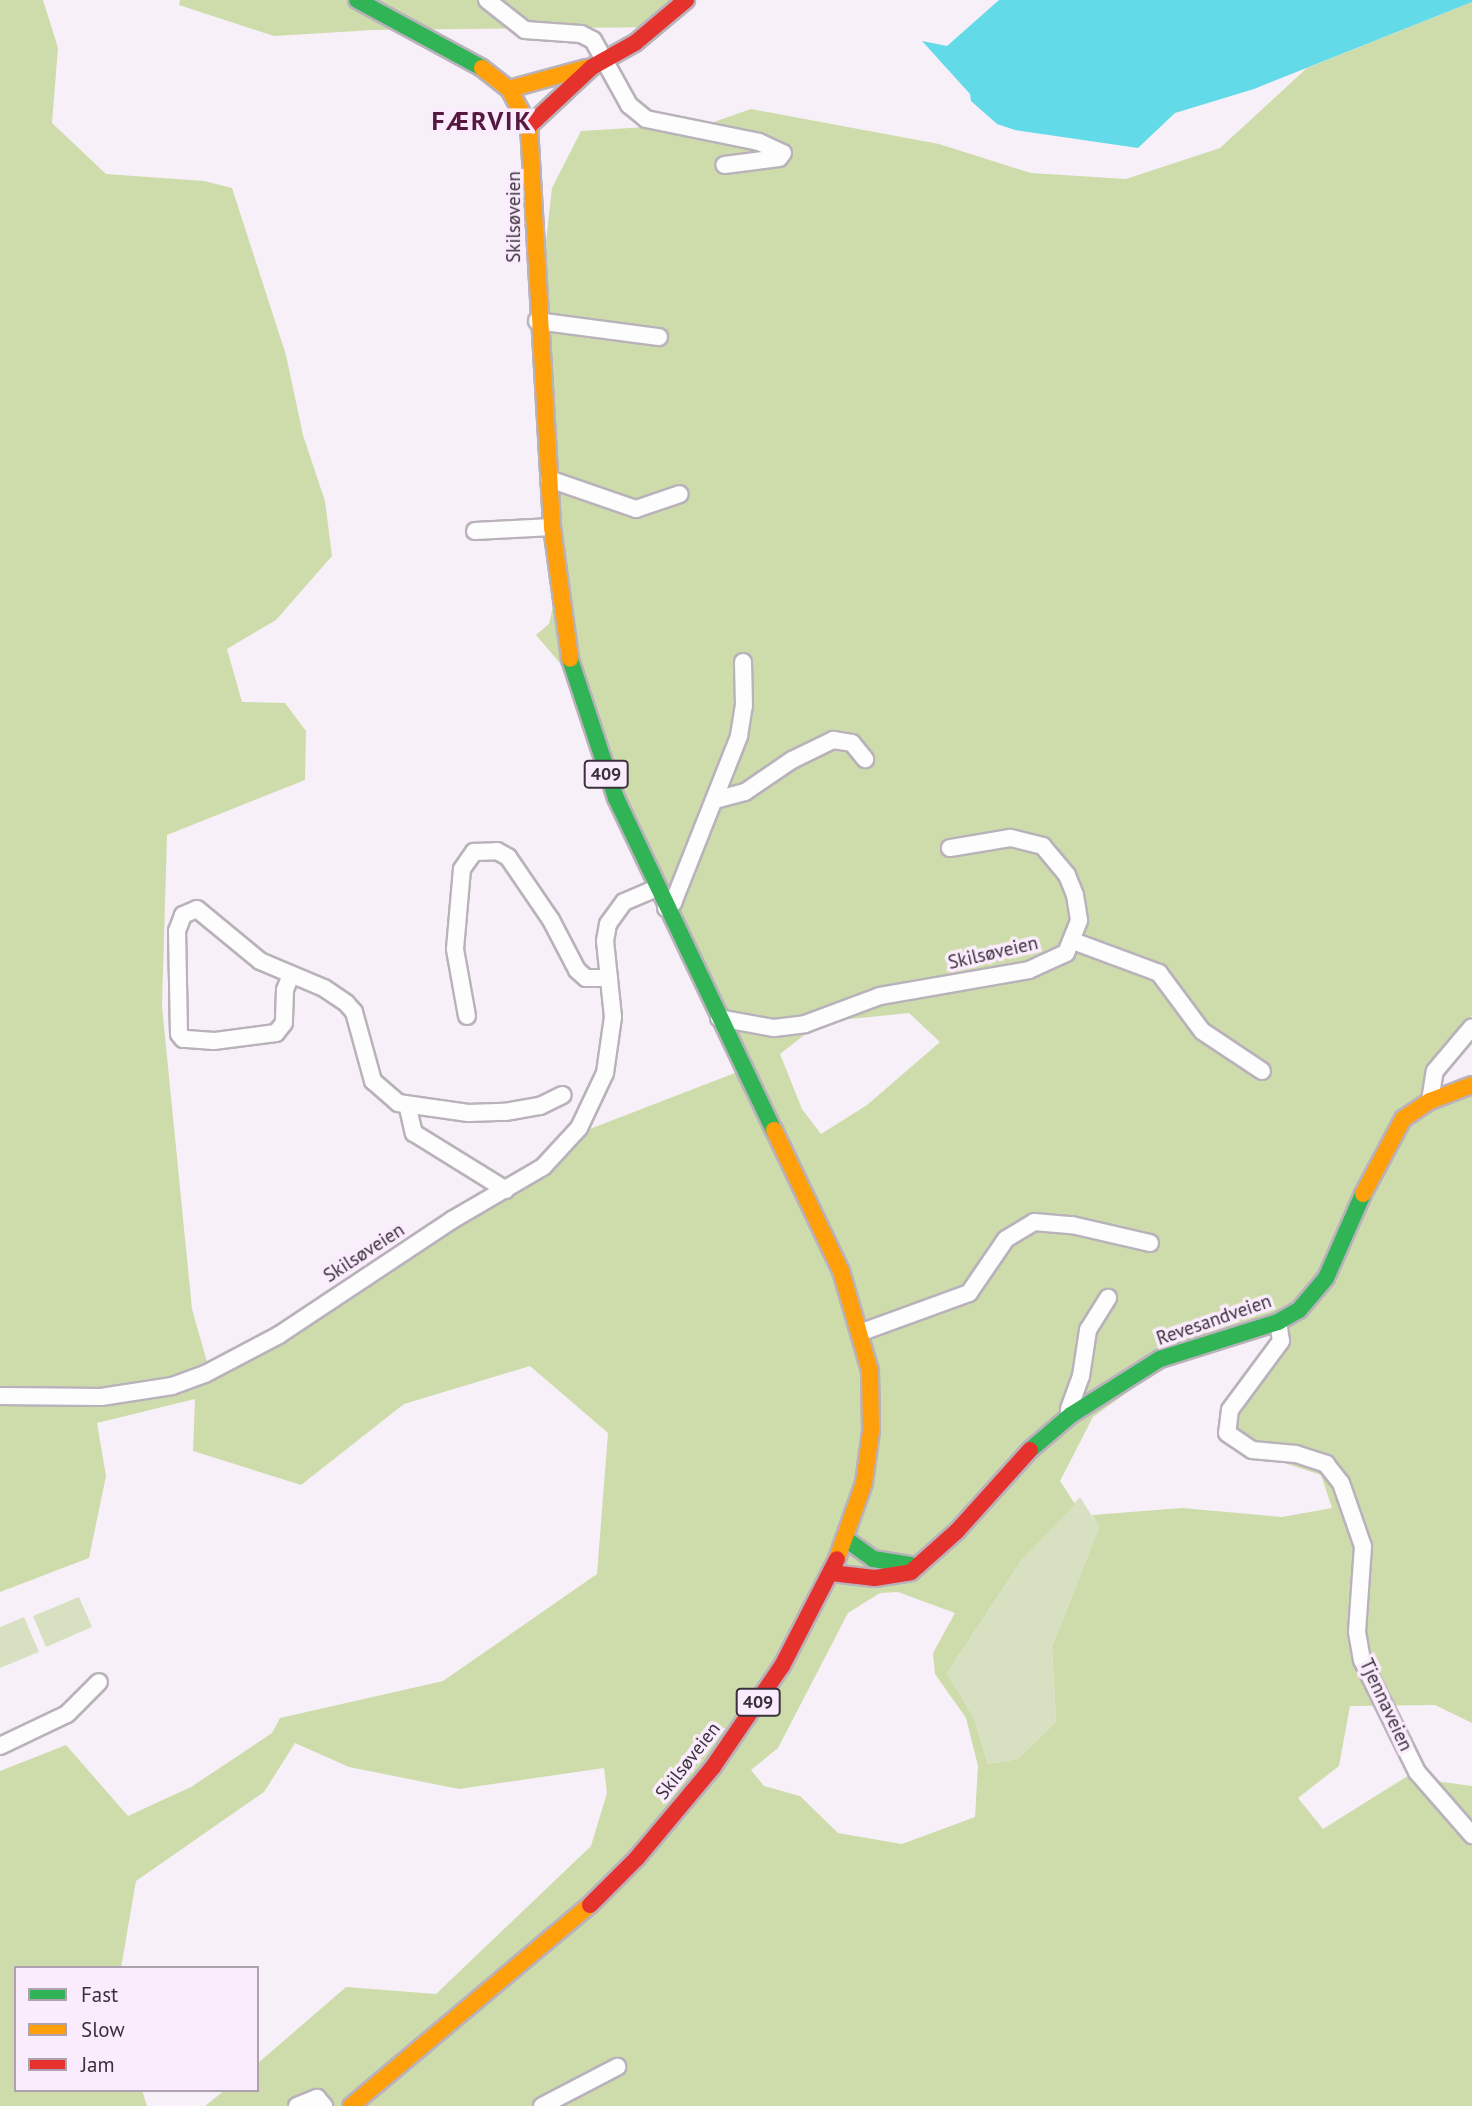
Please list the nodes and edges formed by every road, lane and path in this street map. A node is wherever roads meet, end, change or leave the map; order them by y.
1 (357, 0) edge
2 (487, 0) edge
3 (686, 0) edge
4 (598, 64) junction
5 (516, 88) junction
6 (535, 121) junction
7 (724, 165) dead end
8 (537, 321) junction
9 (659, 337) dead end
10 (549, 479) junction
11 (680, 494) dead end
12 (552, 527) junction
13 (475, 531) dead end
14 (743, 662) dead end
15 (865, 759) dead end
16 (715, 800) junction
17 (950, 848) dead end
18 (657, 888) junction
19 (666, 908) junction
20 (1073, 941) junction
21 (291, 975) junction
22 (609, 978) junction
23 (467, 1016) dead end
24 (719, 1018) junction
25 (1472, 1027) edge
26 (1262, 1071) dead end
27 (1472, 1085) edge
28 (563, 1095) dead end
29 (1430, 1101) junction
30 (408, 1108) junction
31 (506, 1190) junction
32 (1150, 1243) dead end
33 (1108, 1298) dead end
34 (1278, 1322) junction
35 (862, 1332) junction
36 (0, 1396) edge
37 (1071, 1415) junction
38 (847, 1540) junction
39 (921, 1565) junction
40 (831, 1573) junction
41 (99, 1682) dead end
42 (0, 1746) edge
43 (1472, 1835) edge
44 (617, 2067) dead end
45 (297, 2106) edge
46 (324, 2106) edge
47 (351, 2106) edge
48 (542, 2106) edge

1 - 5 main road, Skilsøveien / 409
2 - 4 street
3 - 4 main road
4 - 5 main road
4 - 6 main road
4 - 7 street
5 - 6 main road, Skilsøveien / 409
6 - 8 main road, Skilsøveien / 409
8 - 9 street
8 - 10 main road, Skilsøveien / 409
10 - 11 street
10 - 12 main road, Skilsøveien / 409
12 - 13 street
12 - 18 main road, Skilsøveien / 409
14 - 16 street
15 - 16 street
16 - 19 street
17 - 20 street
18 - 19 main road, Skilsøveien / 409
18 - 22 street, Skilsøveien
19 - 24 main road, Skilsøveien / 409
20 - 24 street, Skilsøveien
20 - 26 street
21 - 21 street
21 - 30 street
22 - 23 street
22 - 31 street, Skilsøveien
24 - 35 main road, Skilsøveien / 409
25 - 29 street
27 - 29 main road, Revesandveien
28 - 30 street
29 - 34 main road, Revesandveien
30 - 31 street
31 - 36 street, Skilsøveien
32 - 35 street
33 - 37 street
34 - 37 main road, Revesandveien
34 - 43 street, Tjennaveien
35 - 38 main road, Skilsøveien / 409
37 - 39 main road, Revesandveien
38 - 39 main road
38 - 40 main road, Skilsøveien / 409
39 - 40 main road, Revesandveien
40 - 47 main road, Skilsøveien / 409
41 - 42 street
44 - 48 street
45 - 46 street

